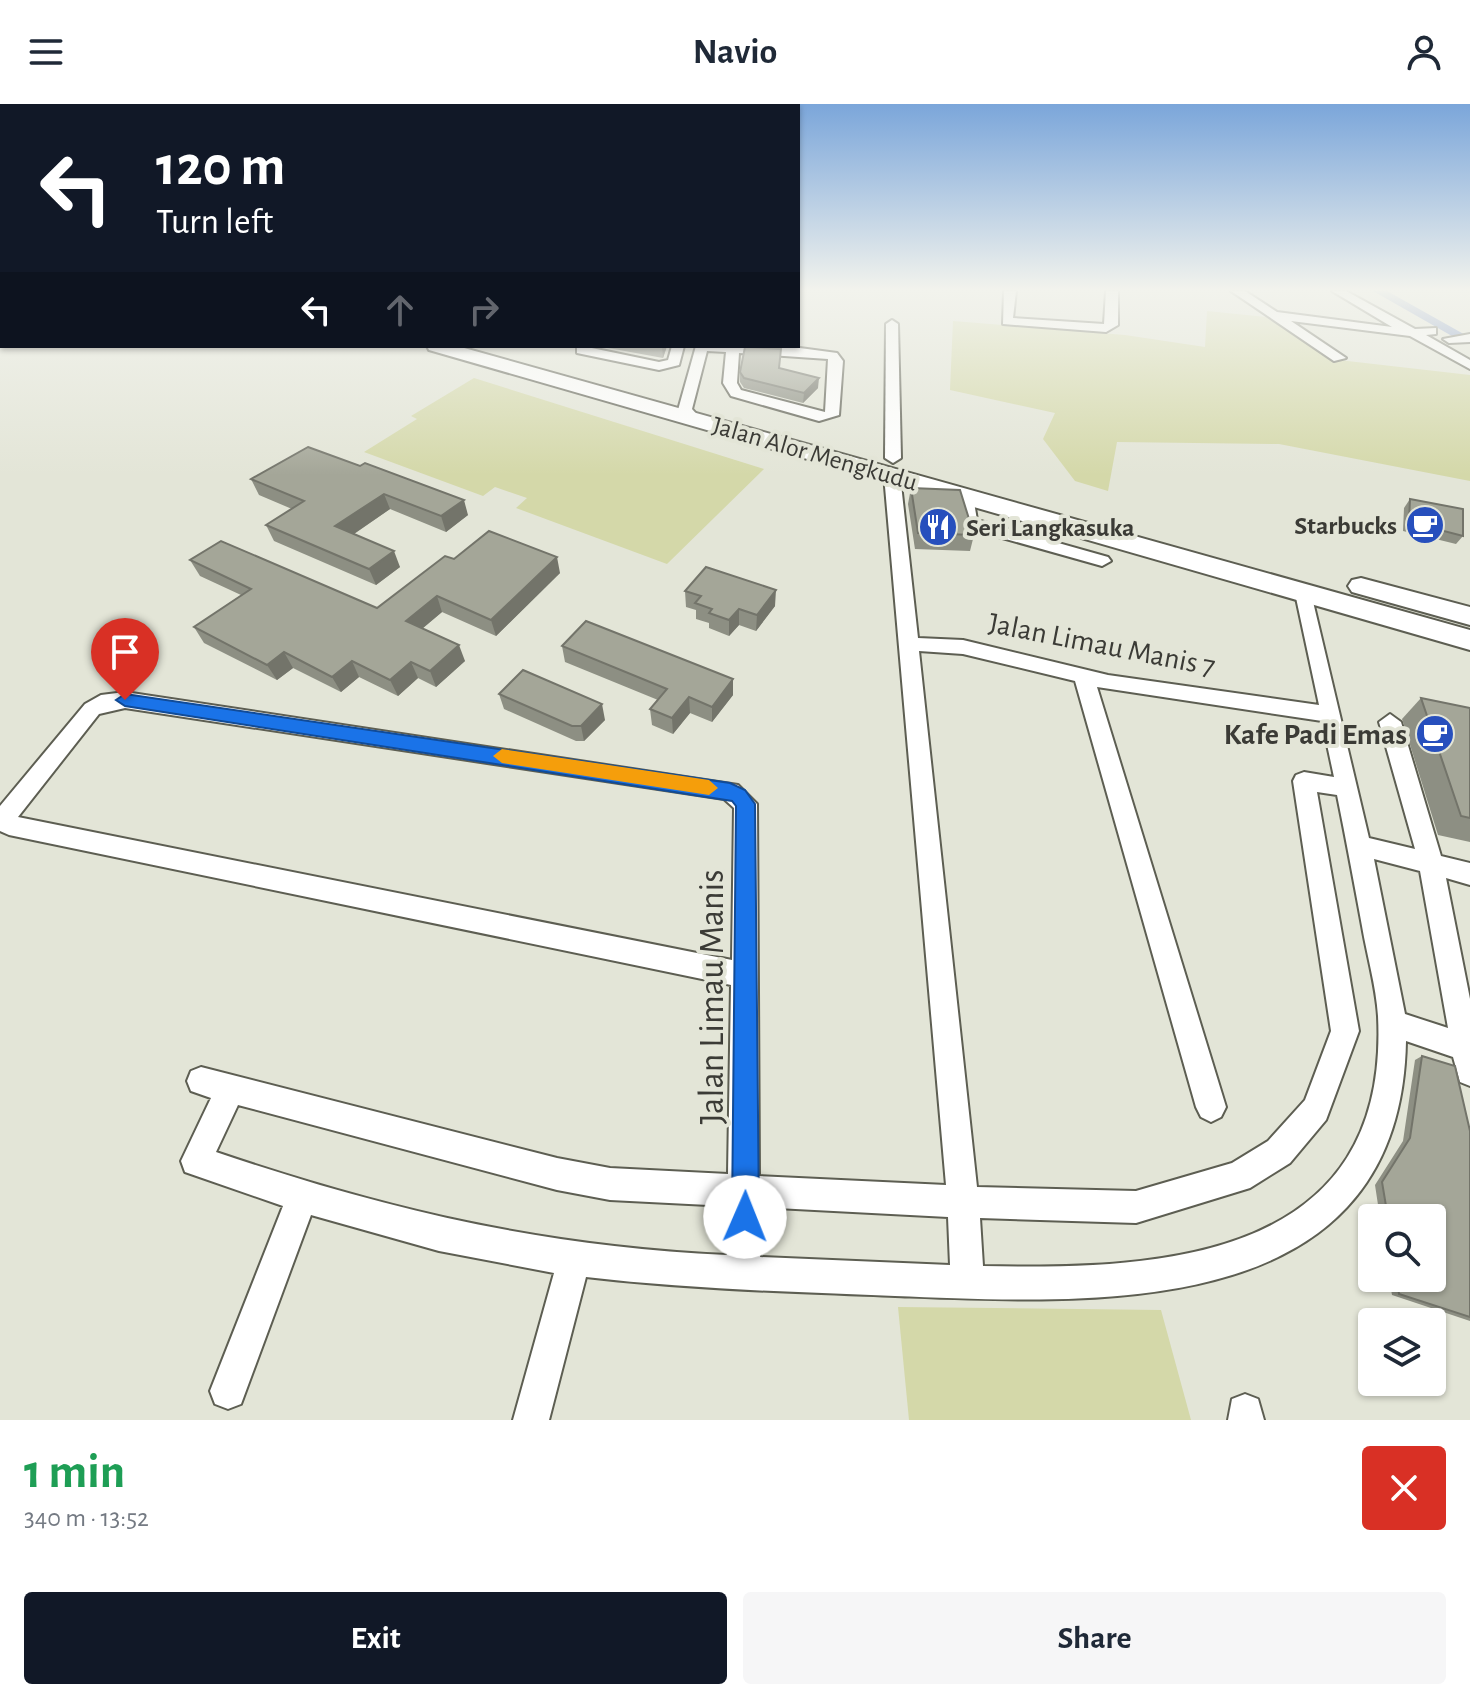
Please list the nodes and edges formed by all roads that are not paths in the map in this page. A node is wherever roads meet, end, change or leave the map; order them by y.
1 (462, 352) edge
2 (514, 352) edge
3 (583, 352) edge
4 (676, 352) edge
5 (701, 352) edge
6 (733, 352) edge
7 (788, 352) edge
8 (892, 352) edge
9 (1331, 352) edge
10 (1448, 352) edge
11 (1339, 358) dead end
12 (1470, 365) edge
13 (690, 409) junction
14 (892, 467) junction
15 (1253, 568) junction
16 (1304, 593) junction
17 (1470, 616) edge
18 (1470, 640) edge
19 (908, 644) junction
20 (1084, 676) junction
21 (1331, 715) junction
22 (1390, 722) dead end
23 (1348, 788) junction
24 (1359, 845) junction
25 (1431, 864) junction
26 (1470, 874) edge
27 (745, 975) junction
28 (1392, 1023) junction
29 (1468, 1056) edge
30 (201, 1081) dead end
31 (231, 1089) junction
32 (1211, 1107) dead end
33 (746, 1189) junction
34 (302, 1198) junction
35 (963, 1200) junction
36 (574, 1261) junction
37 (743, 1273) junction
38 (967, 1282) junction
39 (228, 1391) dead end
40 (531, 1420) edge

1 - 13 main road, Jalan Alor Mengkudu
2 - 13 main road, Jalan Alor Mengkudu
3 - 4 street
5 - 13 street
6 - 7 street
8 - 14 street
9 - 11 street
10 - 12 street
13 - 14 main road, Jalan Alor Mengkudu
14 - 15 main road, Jalan Alor Mengkudu
14 - 15 main road, Jalan Alor Mengkudu
14 - 19 street
15 - 16 main road, Jalan Alor Mengkudu
15 - 17 main road, Jalan Alor Mengkudu
16 - 18 main road, Jalan Alor Mengkudu
16 - 21 street
19 - 20 street, Jalan Limau Manis 7
19 - 35 street
20 - 21 street, Jalan Limau Manis 7
20 - 32 street
21 - 23 street
22 - 25 street
23 - 24 street
23 - 35 street
24 - 25 street
24 - 28 street
25 - 26 street
25 - 29 street
27 - 27 street, Jalan Limau Manis
27 - 33 street, Jalan Limau Manis
28 - 29 street
28 - 38 street
30 - 31 street
31 - 33 street
31 - 34 street
33 - 35 street
33 - 37 street, Jalan Limau Manis
34 - 36 street
34 - 39 street
35 - 38 street
36 - 37 street
36 - 40 street
37 - 38 street

